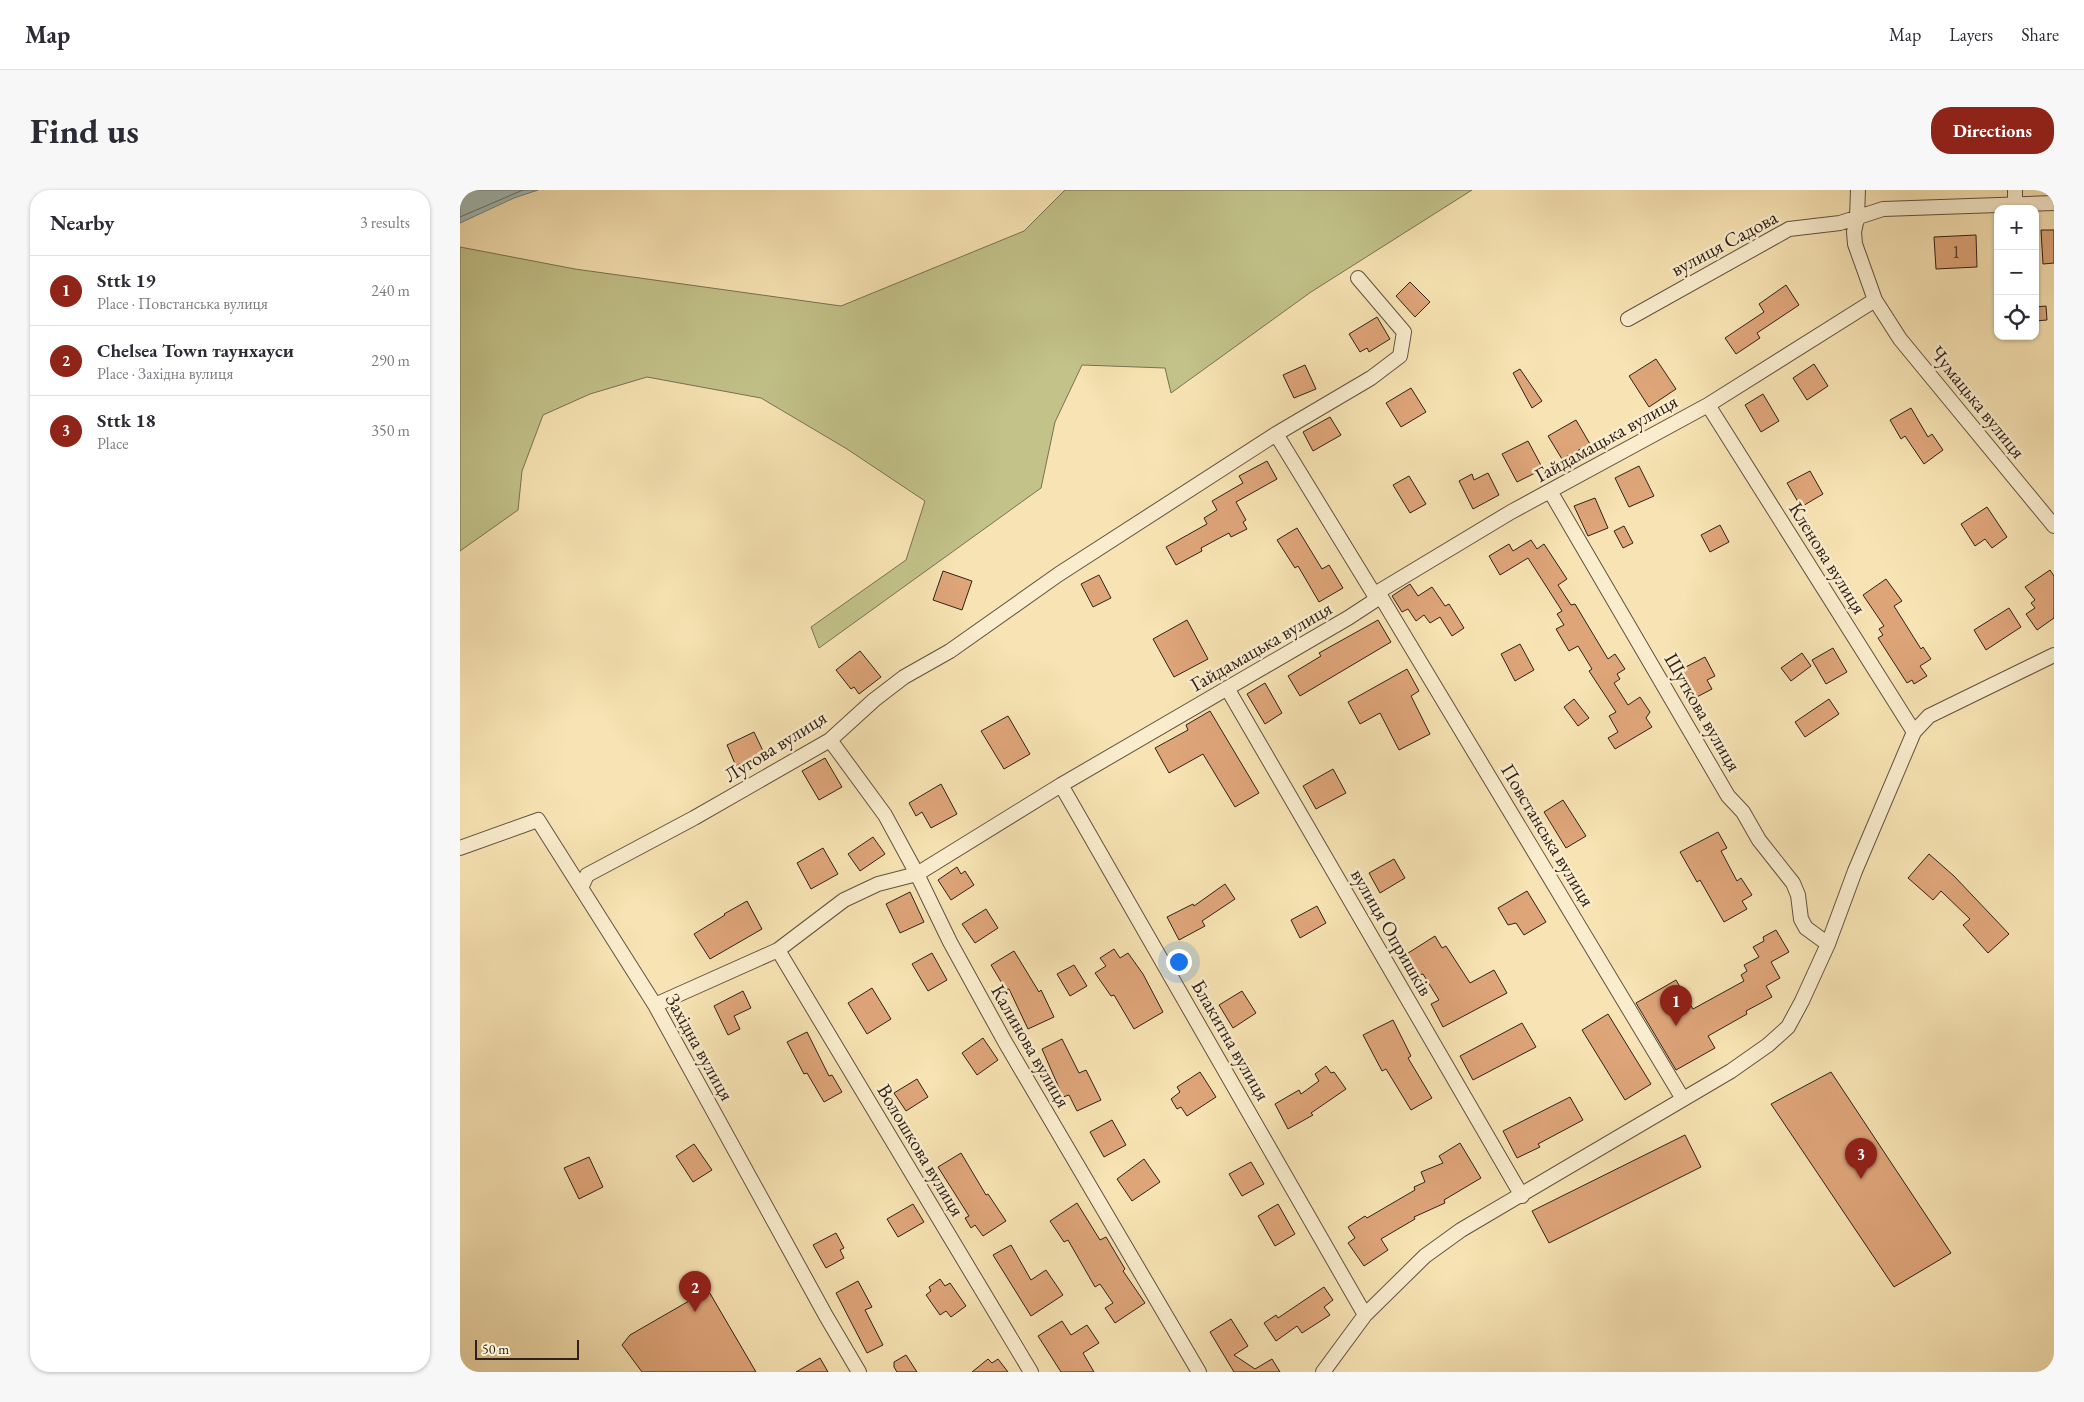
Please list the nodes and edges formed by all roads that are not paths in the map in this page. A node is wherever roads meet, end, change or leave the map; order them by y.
1 (1858, 190) edge
2 (2015, 197) edge
3 (2054, 203) edge
4 (1857, 218) junction
5 (1358, 278) dead end
6 (1875, 300) junction
7 (1628, 319) dead end
8 (1708, 405) junction
9 (1276, 434) junction
10 (1550, 491) junction
11 (2054, 526) edge
12 (1378, 595) junction
13 (2054, 655) edge
14 (1228, 688) junction
15 (1914, 732) junction
16 (830, 740) junction
17 (1061, 785) junction
18 (460, 848) edge
19 (917, 874) junction
20 (581, 888) junction
21 (1828, 944) junction
22 (778, 950) junction
23 (654, 1005) junction
24 (1684, 1099) junction
25 (1522, 1196) junction
26 (1364, 1315) junction
27 (859, 1372) edge
28 (1030, 1372) edge
29 (1199, 1372) edge
30 (1323, 1372) edge

1 - 4 street, Чумацька вулиця
2 - 3 street, вулиця Садова
2 - 4 street, вулиця Садова
4 - 6 street, Чумацька вулиця
4 - 7 street, вулиця Садова
5 - 9 street, Лугова вулиця
6 - 8 street, Гайдамацька вулиця
6 - 11 street, Чумацька вулиця
8 - 10 street, Гайдамацька вулиця
8 - 15 street, Кленова вулиця
9 - 12 street, Повстанська вулиця
9 - 16 street, Лугова вулиця
10 - 12 street, Гайдамацька вулиця
10 - 21 street, Шуткова вулиця
12 - 14 street, Гайдамацька вулиця
12 - 24 street, Повстанська вулиця
13 - 15 street
14 - 17 street, Гайдамацька вулиця
14 - 25 street, вулиця Опришків
15 - 21 street
16 - 19 street, Калинова вулиця
16 - 20 street, Лугова вулиця
17 - 19 street, Гайдамацька вулиця
17 - 26 street, Блакитна вулиця
18 - 20 street, Західна вулиця
19 - 22 street, Гайдамацька вулиця
19 - 29 street, Калинова вулиця
20 - 23 street, Західна вулиця
21 - 24 street
22 - 23 street, Гайдамацька вулиця
22 - 28 street, Волошкова вулиця
23 - 27 street, Західна вулиця
24 - 25 street
25 - 26 street
26 - 30 street

